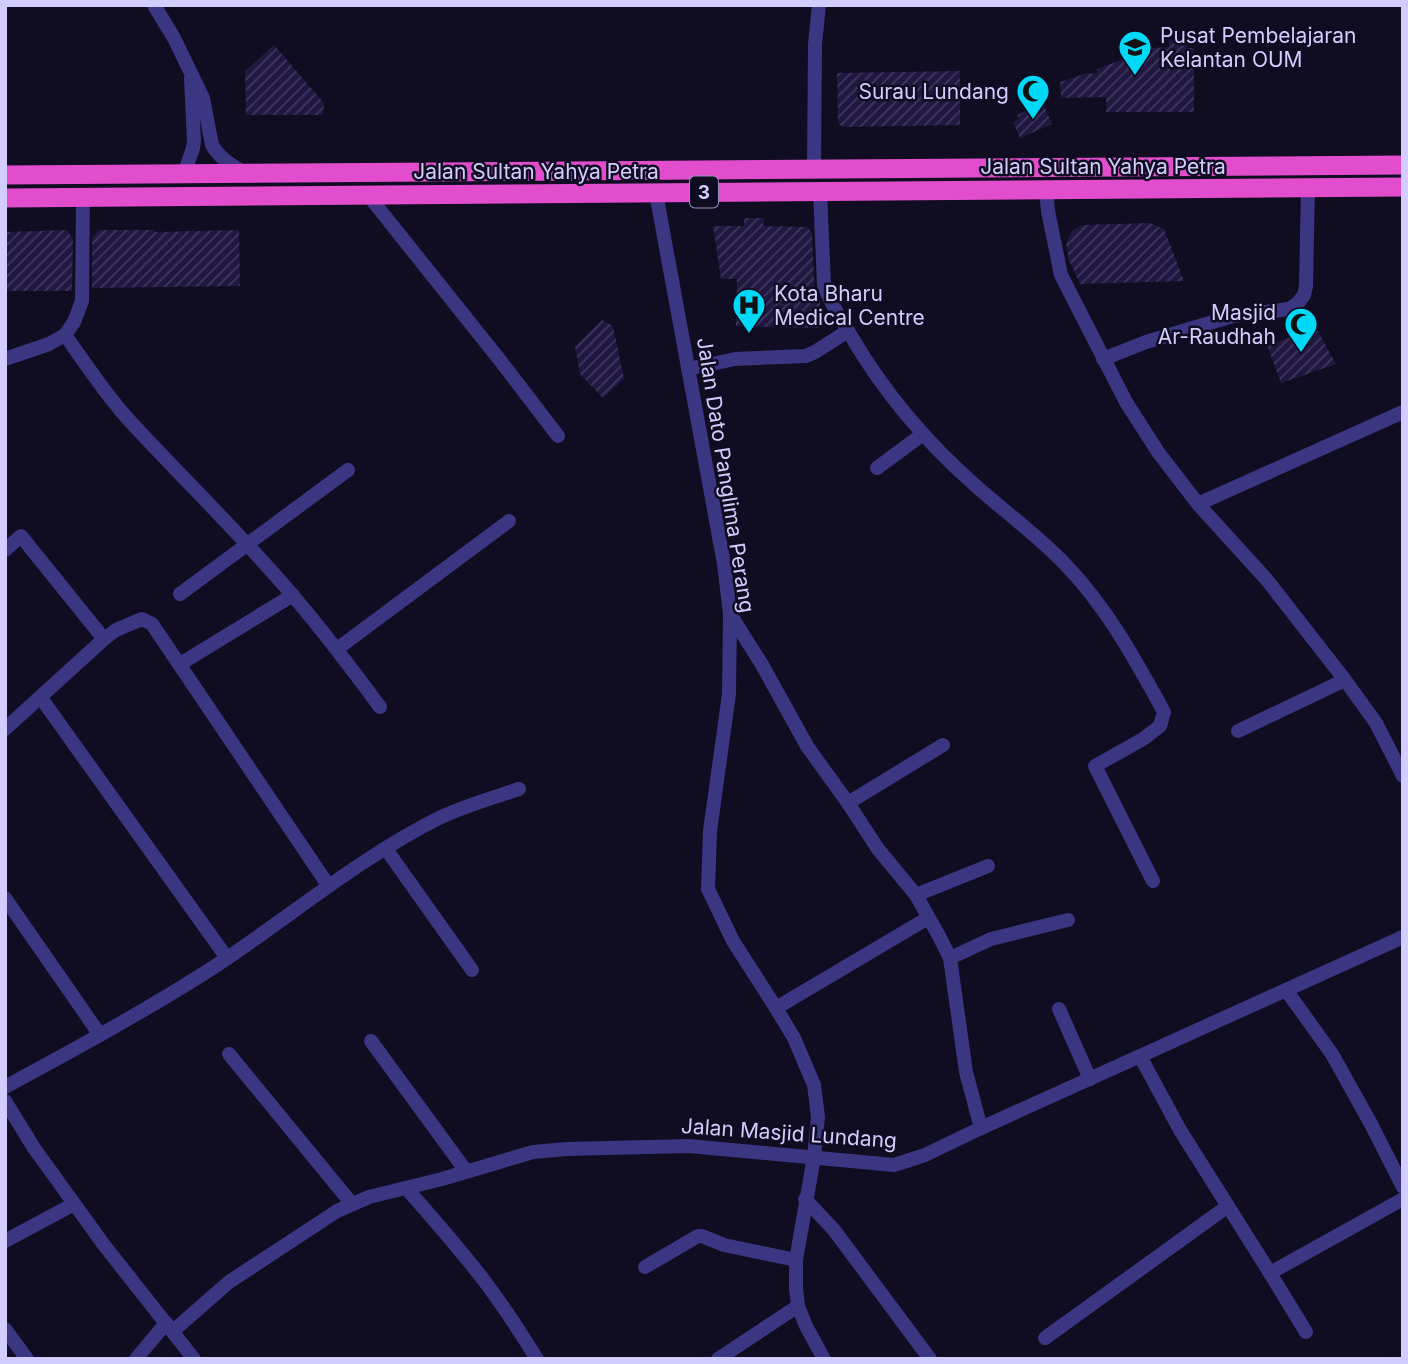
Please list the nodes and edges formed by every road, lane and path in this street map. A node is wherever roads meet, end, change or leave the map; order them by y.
1 (154, 5) edge
2 (819, 5) edge
3 (191, 73) junction
4 (1403, 165) edge
5 (814, 169) junction
6 (184, 174) junction
7 (246, 174) junction
8 (5, 175) edge
9 (1308, 187) junction
10 (1403, 187) edge
11 (1046, 190) junction
12 (820, 191) junction
13 (656, 193) junction
14 (368, 195) junction
15 (83, 197) junction
16 (5, 198) edge
17 (848, 331) junction
18 (65, 335) junction
19 (5, 359) edge
20 (1103, 359) junction
21 (688, 369) junction
22 (1403, 412) edge
23 (923, 434) junction
24 (558, 436) dead end
25 (877, 468) dead end
26 (348, 470) dead end
27 (1198, 504) junction
28 (509, 521) dead end
29 (248, 545) junction
30 (5, 550) edge
31 (180, 594) dead end
32 (293, 596) junction
33 (730, 614) junction
34 (104, 639) junction
35 (337, 649) junction
36 (180, 664) junction
37 (1345, 680) junction
38 (41, 698) junction
39 (380, 707) dead end
40 (5, 729) edge
41 (1238, 731) dead end
42 (943, 745) dead end
43 (1403, 774) edge
44 (519, 789) dead end
45 (848, 803) junction
46 (386, 849) junction
47 (988, 866) dead end
48 (1153, 881) dead end
49 (328, 886) junction
50 (916, 895) junction
51 (5, 898) edge
52 (928, 918) junction
53 (1068, 920) dead end
54 (1403, 937) edge
55 (227, 958) junction
56 (950, 958) junction
57 (472, 970) dead end
58 (1286, 990) junction
59 (776, 1008) junction
60 (1059, 1009) dead end
61 (100, 1035) junction
62 (371, 1041) dead end
63 (229, 1055) dead end
64 (1140, 1056) junction
65 (1090, 1079) junction
66 (5, 1087) edge
67 (5, 1101) edge
68 (981, 1128) junction
69 (814, 1157) junction
70 (466, 1171) junction
71 (1403, 1187) edge
72 (406, 1188) junction
73 (805, 1199) junction
74 (1403, 1199) edge
75 (74, 1204) junction
76 (352, 1204) junction
77 (1228, 1206) junction
78 (5, 1241) edge
79 (796, 1260) junction
80 (645, 1266) dead end
81 (1270, 1273) junction
82 (798, 1306) junction
83 (169, 1327) junction
84 (5, 1329) edge
85 (1306, 1332) dead end
86 (1045, 1338) dead end
87 (27, 1359) edge
88 (136, 1359) edge
89 (194, 1359) edge
90 (537, 1359) edge
91 (718, 1359) edge
92 (824, 1359) edge
93 (930, 1359) edge

1 - 3 street
2 - 5 street
3 - 6 street
3 - 7 street
4 - 5 highway, Jalan Sultan Yahya Petra / 3
5 - 7 highway, Jalan Sultan Yahya Petra / 3
6 - 7 highway, Jalan Sultan Yahya Petra / 3
6 - 8 highway, Jalan Sultan Yahya Petra / 3
9 - 10 highway, Jalan Sultan Yahya Petra / 3
9 - 11 highway, Jalan Sultan Yahya Petra / 3
9 - 20 street
11 - 12 highway, Jalan Sultan Yahya Petra / 3
11 - 20 street
12 - 13 highway, Jalan Sultan Yahya Petra / 3
12 - 17 street
13 - 14 highway, Jalan Sultan Yahya Petra / 3
13 - 21 street, Jalan Dato Panglima Perang
14 - 15 highway, Jalan Sultan Yahya Petra / 3
14 - 24 street
15 - 16 highway, Jalan Sultan Yahya Petra / 3
15 - 18 street
17 - 21 street
17 - 23 street
18 - 19 street
18 - 29 street
20 - 27 street
21 - 33 street, Jalan Dato Panglima Perang
22 - 27 street
23 - 25 street
23 - 48 street
26 - 29 street
27 - 37 street
28 - 35 street
29 - 31 street
29 - 32 street
30 - 34 street
32 - 35 street
32 - 36 street
33 - 45 street
33 - 59 street, Jalan Dato Panglima Perang
34 - 36 street
34 - 38 street
35 - 39 street
36 - 49 street
37 - 41 street
37 - 43 street
38 - 40 street
38 - 55 street
42 - 45 street
44 - 46 street
45 - 50 street
46 - 49 street
46 - 57 street
47 - 50 street
49 - 55 street
50 - 52 street
51 - 61 street
52 - 56 street
52 - 59 street
53 - 56 street
54 - 58 street, Jalan Masjid Lundang
55 - 61 street
56 - 68 street
58 - 64 street, Jalan Masjid Lundang
58 - 71 street
59 - 69 street, Jalan Dato Panglima Perang
60 - 65 street
61 - 66 street
62 - 70 street
63 - 76 street
64 - 65 street, Jalan Masjid Lundang
64 - 77 street
65 - 68 street, Jalan Masjid Lundang
67 - 75 street
68 - 69 street, Jalan Masjid Lundang
69 - 70 street, Jalan Masjid Lundang
69 - 73 street, Jalan Dato Panglima Perang
70 - 72 street, Jalan Masjid Lundang
72 - 76 street, Jalan Masjid Lundang
72 - 90 street
73 - 79 street, Jalan Dato Panglima Perang
73 - 93 street
74 - 81 street
75 - 78 street
75 - 83 street
76 - 83 street, Jalan Masjid Lundang
77 - 81 street
77 - 86 street
79 - 80 street
79 - 82 street, Jalan Dato Panglima Perang
81 - 85 street
82 - 91 street
82 - 92 street, Jalan Dato Panglima Perang
83 - 88 street, Jalan Masjid Lundang
83 - 89 street
84 - 87 street

